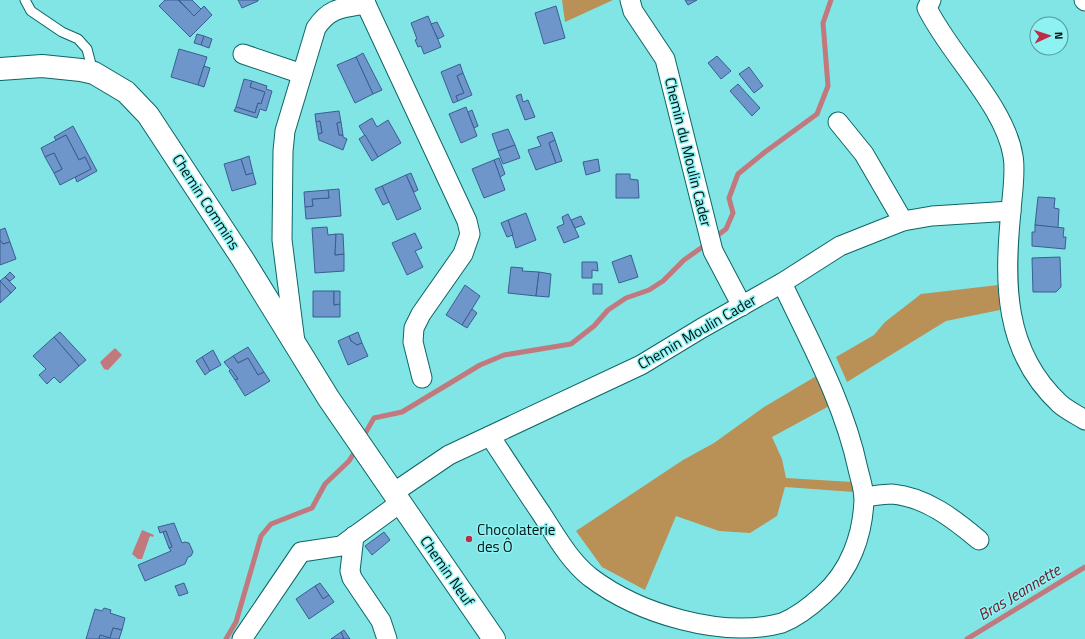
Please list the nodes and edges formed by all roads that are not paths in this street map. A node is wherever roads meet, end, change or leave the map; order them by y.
1 (25, 0) edge
2 (630, 0) edge
3 (931, 0) edge
4 (365, 2) edge
5 (243, 54) dead end
6 (0, 68) edge
7 (94, 73) junction
8 (302, 74) junction
9 (838, 122) dead end
10 (1011, 211) junction
11 (903, 221) junction
12 (782, 283) junction
13 (742, 306) junction
14 (295, 344) junction
15 (422, 378) dead end
16 (1085, 420) edge
17 (349, 430) joint
18 (490, 436) junction
19 (864, 497) junction
20 (397, 498) junction
21 (354, 536) junction
22 (979, 540) dead end
23 (739, 635) edge
24 (242, 639) edge
25 (387, 639) edge
26 (494, 639) edge

1 - 7 lane
2 - 13 street, Chemin du Moulin Cader
3 - 10 street
4 - 8 street
4 - 15 street
5 - 8 street
6 - 7 street, Chemin Commins
7 - 14 street, Chemin Commins
8 - 14 street
9 - 11 street
10 - 11 street, Chemin Moulin Cader
10 - 16 street
11 - 12 street, Chemin Moulin Cader
12 - 13 street, Chemin Moulin Cader
12 - 19 street
13 - 18 street, Chemin Moulin Cader
14 - 17 street, Chemin Commins
17 - 20 street, Chemin Neuf
18 - 20 street, Chemin Moulin Cader
18 - 23 street
19 - 22 street
19 - 23 street
20 - 21 street, Chemin Moulin Cader
20 - 26 street, Chemin Neuf
21 - 24 street, Chemin Moulin Cader
21 - 25 street

